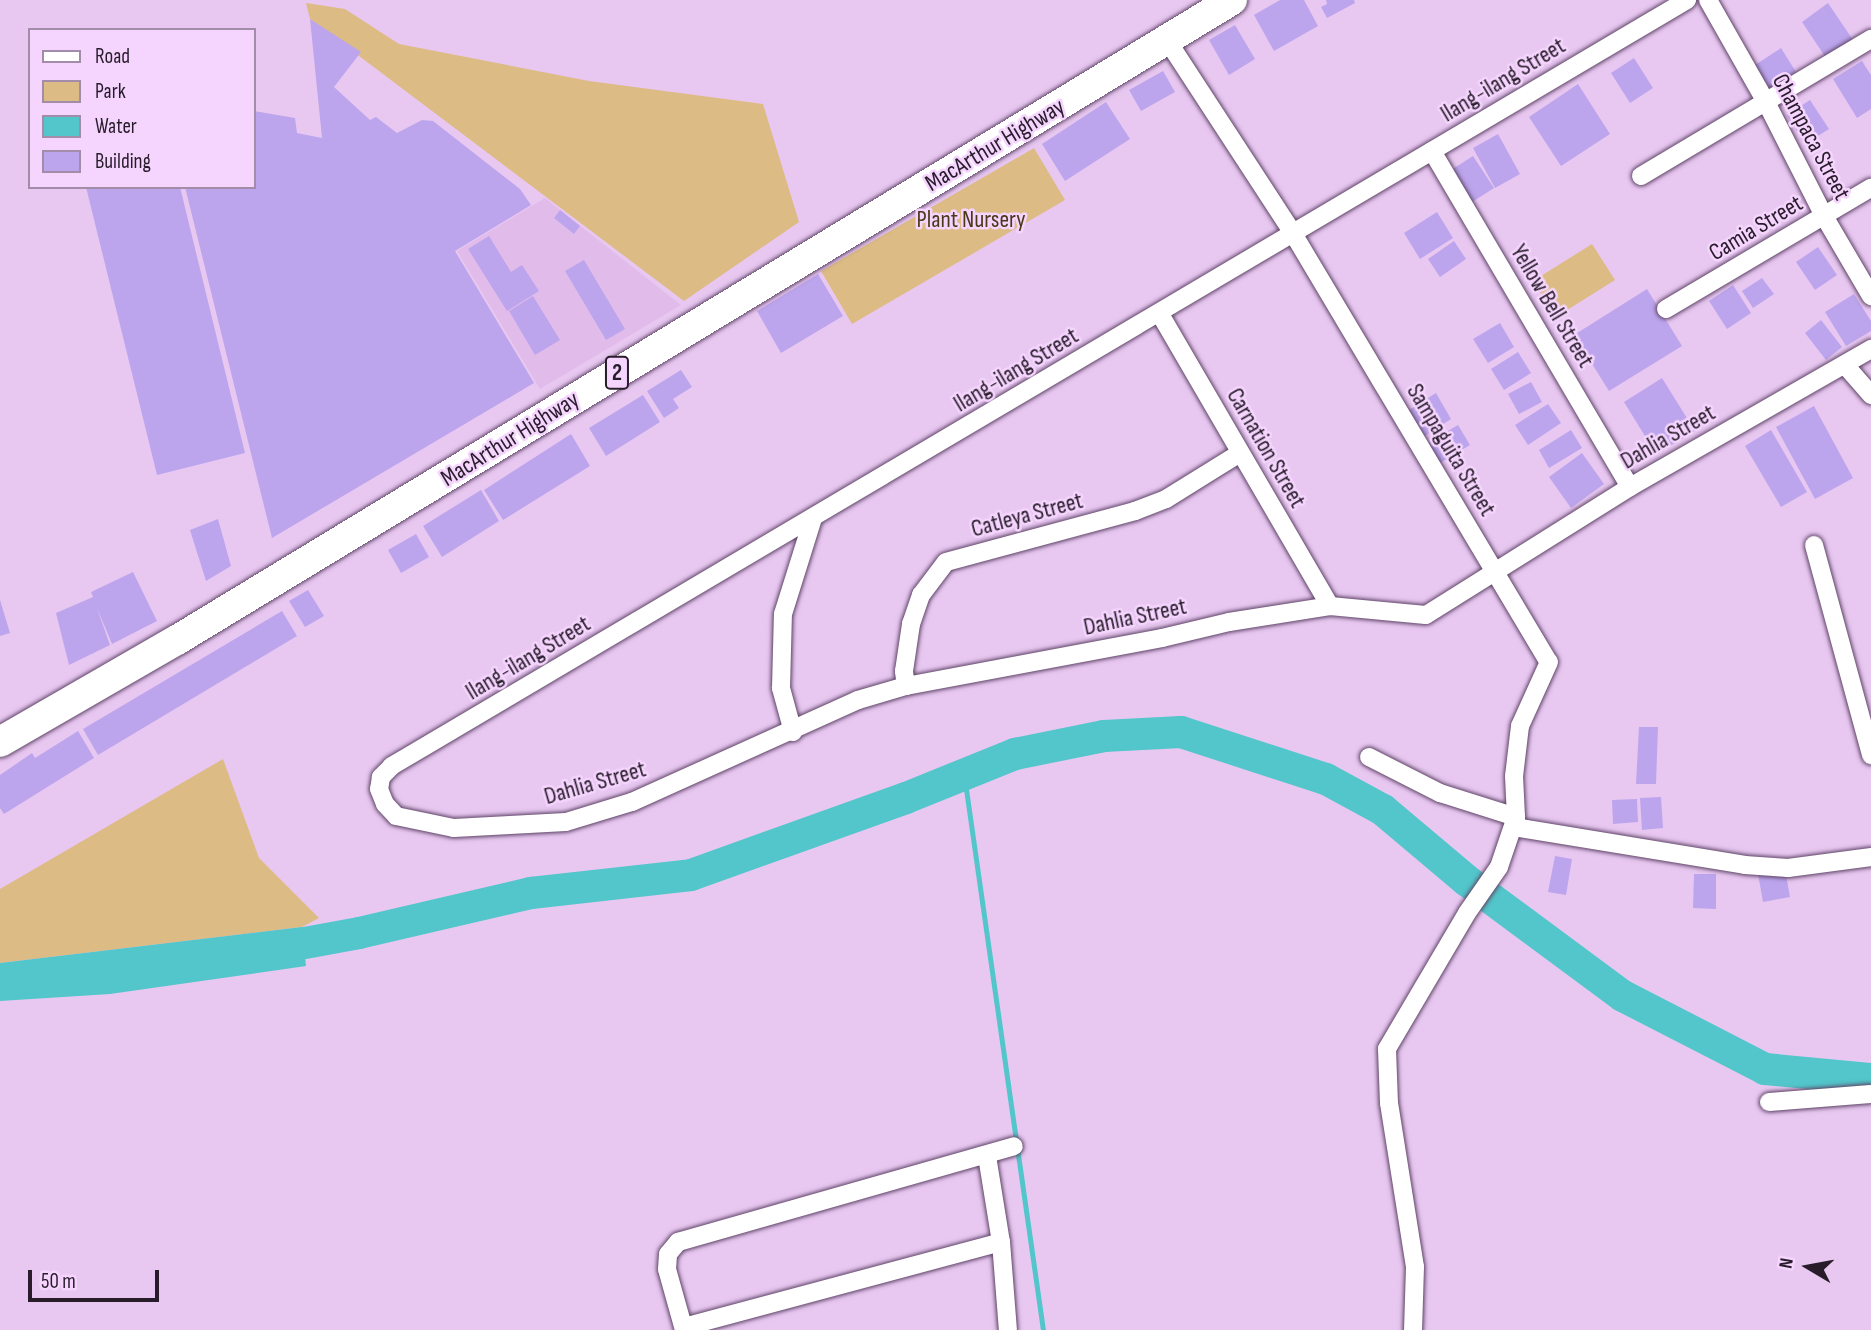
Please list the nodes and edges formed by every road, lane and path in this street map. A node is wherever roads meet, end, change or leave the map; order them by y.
1 (1232, 0) edge
2 (1687, 0) edge
3 (1708, 0) edge
4 (1871, 39) edge
5 (1167, 40) junction
6 (1766, 102) junction
7 (1432, 151) junction
8 (1641, 176) dead end
9 (1871, 188) edge
10 (1824, 216) junction
11 (1294, 235) junction
12 (1871, 296) edge
13 (1666, 309) dead end
14 (1160, 314) junction
15 (1871, 349) edge
16 (1845, 365) junction
17 (1871, 396) edge
18 (1240, 453) junction
19 (1630, 487) junction
20 (813, 518) junction
21 (1814, 545) dead end
22 (1494, 571) junction
23 (1330, 607) junction
24 (906, 686) junction
25 (793, 732) junction
26 (0, 742) edge
27 (1871, 755) edge
28 (1369, 757) dead end
29 (379, 789) joint
30 (1515, 822) junction
31 (1871, 858) edge
32 (1871, 1094) edge
33 (1769, 1102) dead end
34 (1014, 1146) dead end
35 (987, 1156) junction
36 (1001, 1242) junction
37 (684, 1329) edge
38 (1006, 1330) edge
39 (1413, 1330) edge

1 - 5 highway, MacArthur Highway / 2
2 - 7 street, Ilang-ilang Street
3 - 6 street, Champaca Street
4 - 6 street
5 - 11 street, Sampaguita Street
5 - 26 highway, MacArthur Highway / 2
6 - 8 street
6 - 10 street, Champaca Street
7 - 11 street, Ilang-ilang Street
7 - 19 street, Yellow Bell Street
9 - 10 street, Camia Street
10 - 12 street, Champaca Street
10 - 13 street, Camia Street
11 - 14 street, Ilang-ilang Street
11 - 22 street, Sampaguita Street
14 - 18 street, Carnation Street
14 - 20 street, Ilang-ilang Street
15 - 16 street, Dahlia Street
16 - 17 street
16 - 19 street, Dahlia Street
18 - 23 street, Carnation Street
18 - 24 street, Catleya Street
19 - 22 street, Dahlia Street
20 - 25 street
20 - 29 street, Ilang-ilang Street
21 - 27 street
22 - 23 street, Dahlia Street
22 - 30 street, Sampaguita Street
23 - 24 street, Dahlia Street
24 - 25 street, Dahlia Street
25 - 29 street, Dahlia Street
28 - 30 street
30 - 31 street
30 - 39 street, Sampaguita Street
32 - 33 street
34 - 35 street
35 - 36 street
35 - 37 street
36 - 37 street
36 - 38 street

